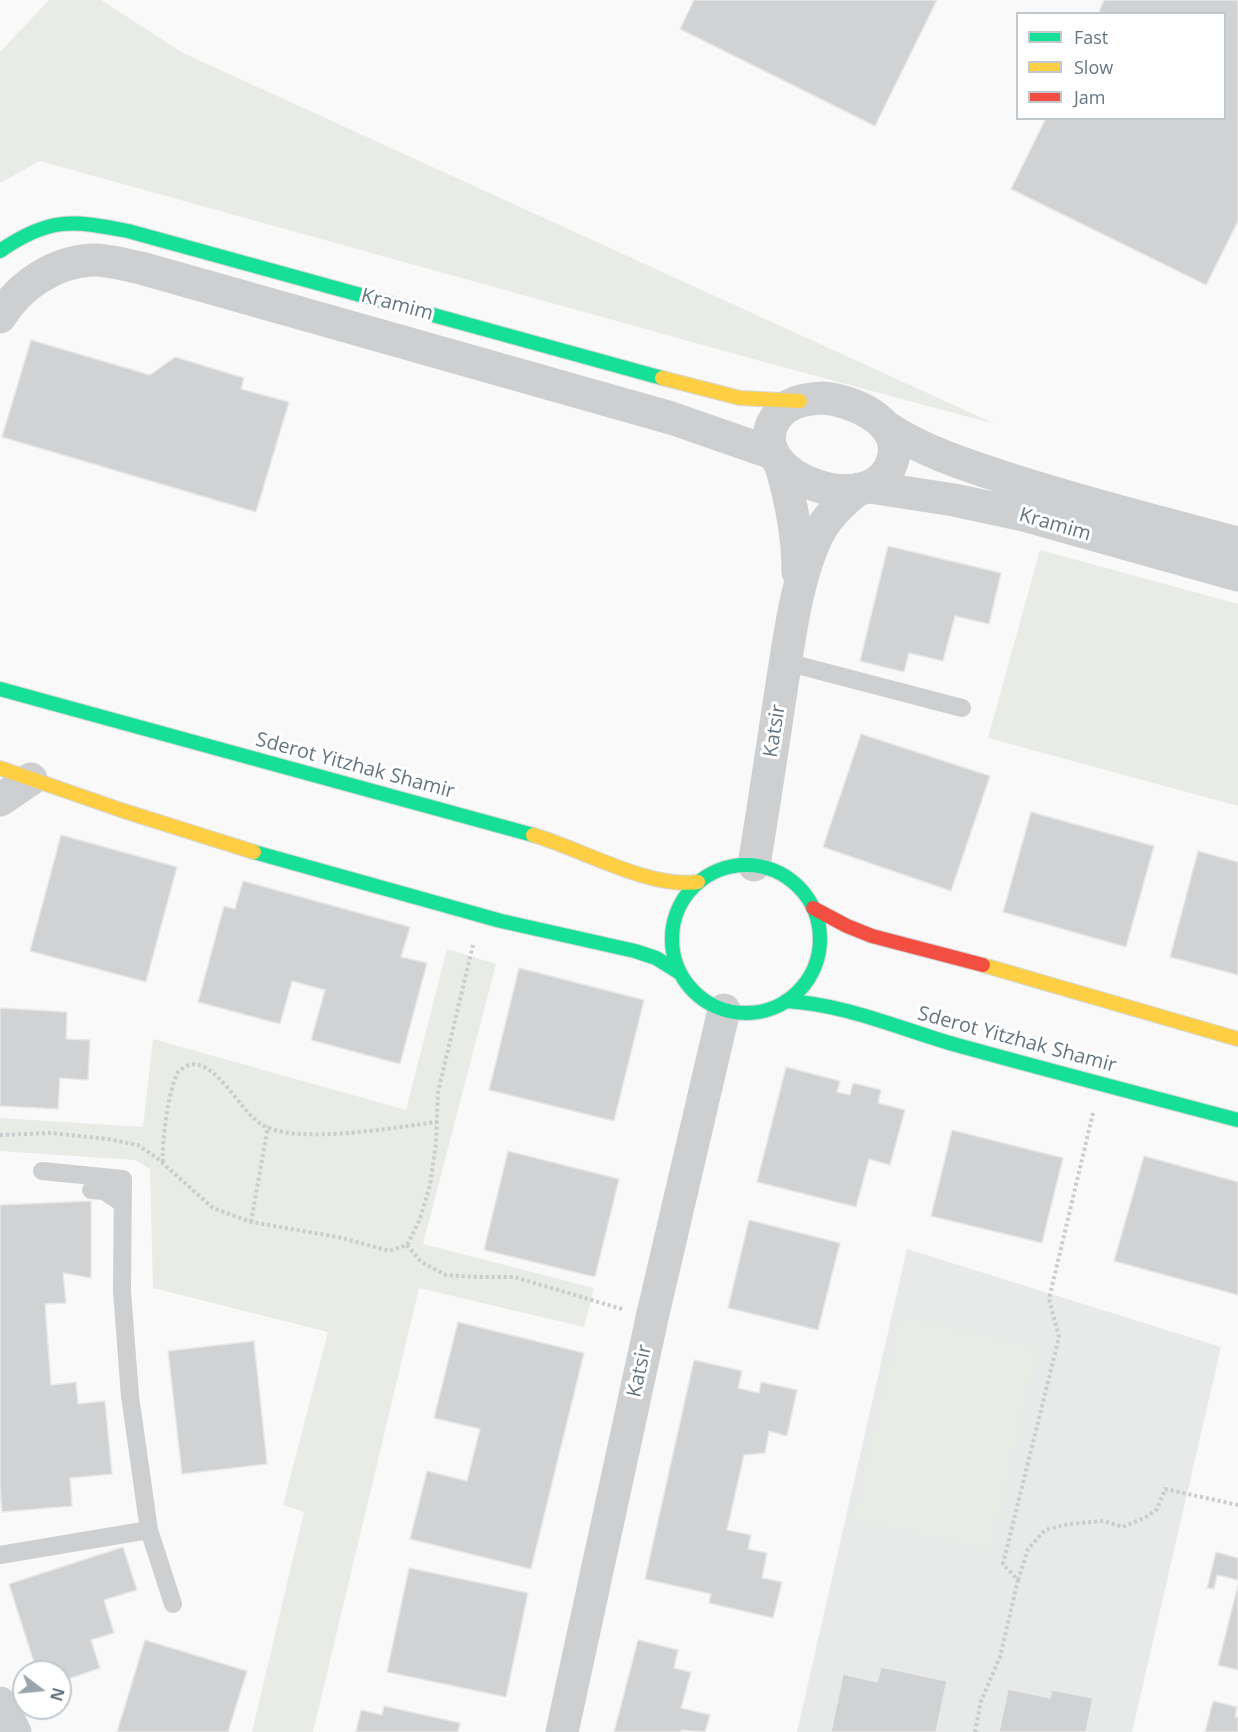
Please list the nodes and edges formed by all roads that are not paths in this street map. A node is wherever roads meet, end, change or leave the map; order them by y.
1 (0, 251) edge
2 (0, 317) edge
3 (800, 401) junction
4 (885, 426) junction
5 (776, 458) junction
6 (865, 488) junction
7 (1238, 543) edge
8 (1238, 575) edge
9 (798, 598) junction
10 (786, 662) junction
11 (0, 689) edge
12 (962, 708) dead end
13 (0, 768) edge
14 (31, 779) junction
15 (0, 800) edge
16 (754, 865) junction
17 (698, 882) junction
18 (813, 908) junction
19 (680, 973) junction
20 (786, 1001) junction
21 (724, 1010) junction
22 (1238, 1039) edge
23 (1238, 1120) edge
24 (42, 1171) dead end
25 (91, 1190) dead end
26 (122, 1203) junction
27 (149, 1530) junction
28 (0, 1555) edge
29 (173, 1604) dead end
30 (0, 1703) edge
31 (15, 1732) edge
32 (562, 1732) edge

1 - 3 street, Kramim
2 - 5 street, Kramim
3 - 4 street
3 - 5 street
4 - 6 street
4 - 7 street, Kramim
5 - 6 street
5 - 9 street, Katsir
6 - 8 street, Kramim
6 - 9 street, Katsir
9 - 10 street, Katsir
10 - 12 lane
10 - 16 street, Katsir
11 - 17 street, Sderot Yitzhak Shamir
13 - 14 street
14 - 15 street
14 - 19 street
16 - 17 street
16 - 18 street
17 - 19 street
18 - 20 street
18 - 22 street
19 - 21 street
20 - 21 street
20 - 23 street, Sderot Yitzhak Shamir
21 - 32 street, Katsir
24 - 26 lane
25 - 26 lane
26 - 27 lane
27 - 28 lane
27 - 29 lane
30 - 31 street

